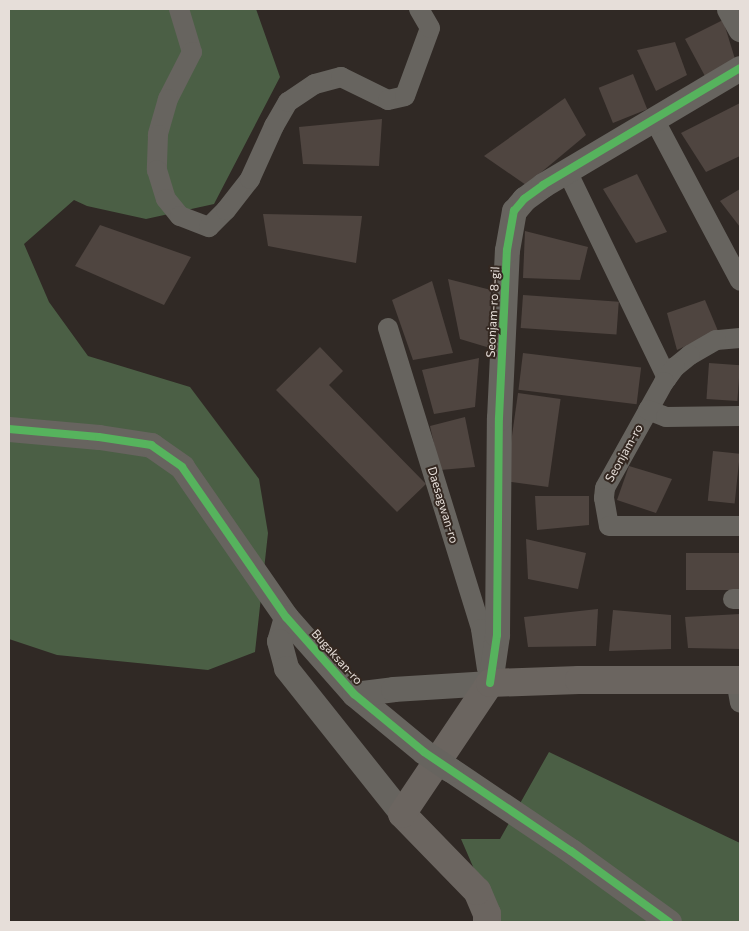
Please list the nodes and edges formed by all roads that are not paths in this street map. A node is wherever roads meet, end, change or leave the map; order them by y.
1 (179, 9) edge
2 (418, 9) edge
3 (729, 9) edge
4 (740, 29) edge
5 (740, 68) edge
6 (654, 119) junction
7 (566, 171) junction
8 (740, 282) edge
9 (388, 328) dead end
10 (740, 338) edge
11 (667, 378) junction
12 (648, 410) junction
13 (740, 416) edge
14 (9, 429) edge
15 (740, 526) edge
16 (286, 617) junction
17 (490, 683) junction
18 (739, 687) edge
19 (354, 694) junction
20 (402, 814) junction
21 (487, 922) edge
22 (669, 922) edge

1 - 2 street
3 - 4 street
5 - 6 street, Seonjam-ro 8-gil
6 - 7 street, Seonjam-ro 8-gil
6 - 8 street
7 - 11 street
7 - 17 street, Seonjam-ro 8-gil
9 - 17 street, Daesagwan-ro
10 - 11 street, Seonjam-ro
11 - 12 street, Seonjam-ro
12 - 13 street, Seonjam-ro
12 - 15 street, Seonjam-ro
14 - 16 street, Bugaksan-ro
16 - 19 street, Bugaksan-ro
16 - 20 street
17 - 18 main road
17 - 19 street
17 - 20 main road
19 - 22 street, Bugaksan-ro, bridge
20 - 21 main road

